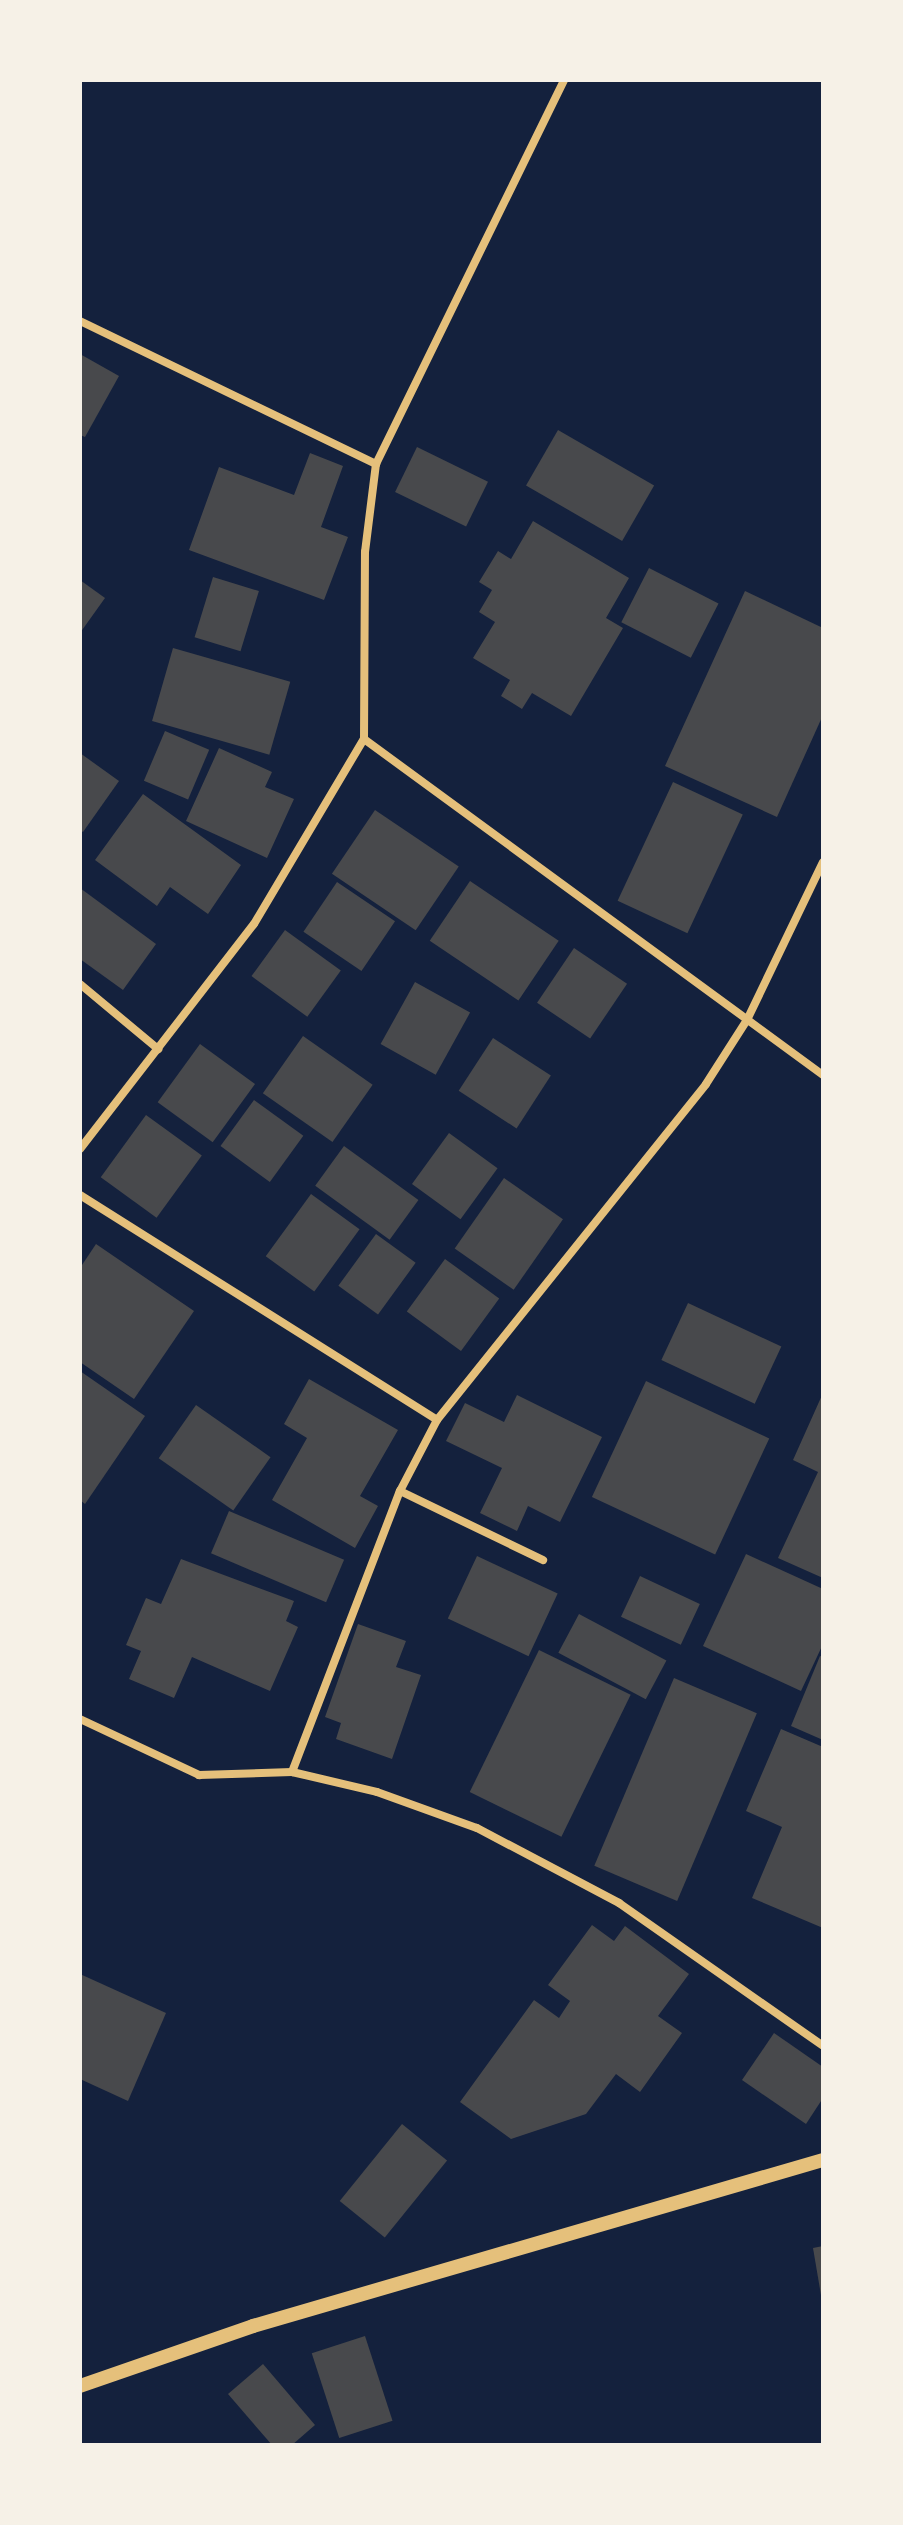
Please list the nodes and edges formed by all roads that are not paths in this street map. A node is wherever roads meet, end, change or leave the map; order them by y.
1 (564, 80) edge
2 (80, 321) edge
3 (376, 464) junction
4 (364, 739) junction
5 (823, 862) edge
6 (80, 984) edge
7 (747, 1020) junction
8 (158, 1049) junction
9 (823, 1075) edge
10 (80, 1149) edge
11 (80, 1195) edge
12 (437, 1420) junction
13 (400, 1491) junction
14 (543, 1560) dead end
15 (80, 1719) edge
16 (292, 1772) junction
17 (823, 2046) edge
18 (823, 2160) edge
19 (80, 2386) edge

1 - 3 street
2 - 3 street
3 - 4 street
4 - 7 street
4 - 8 street
5 - 7 street
6 - 8 street
7 - 9 street
7 - 12 street
8 - 10 street
11 - 12 street
12 - 13 street
13 - 14 street
13 - 16 street
15 - 16 street
16 - 17 street
18 - 19 street

